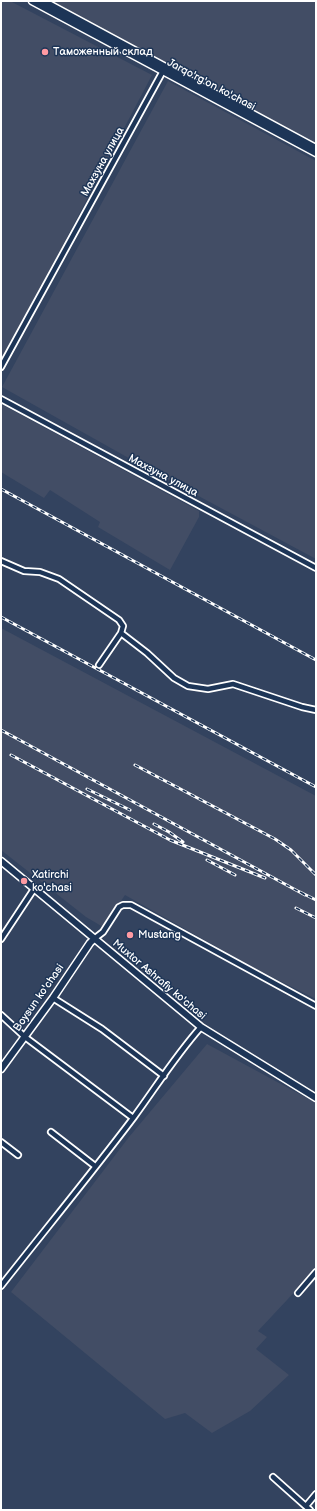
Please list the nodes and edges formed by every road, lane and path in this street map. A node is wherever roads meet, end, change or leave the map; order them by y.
1 (32, 1) edge
2 (43, 1) edge
3 (165, 69) junction
4 (316, 148) edge
5 (316, 153) edge
6 (1, 367) edge
7 (1, 400) edge
8 (1, 561) edge
9 (316, 568) edge
10 (121, 633) junction
11 (99, 665) dead end
12 (316, 710) edge
13 (1, 861) edge
14 (34, 889) junction
15 (1, 939) edge
16 (94, 939) junction
17 (52, 998) junction
18 (316, 1006) edge
19 (1, 1015) edge
20 (200, 1027) junction
21 (25, 1037) junction
22 (1, 1069) edge
23 (164, 1076) junction
24 (316, 1098) edge
25 (133, 1118) junction
26 (51, 1132) dead end
27 (1, 1142) edge
28 (18, 1155) dead end
29 (95, 1166) junction
30 (316, 1272) edge
31 (1, 1286) edge
32 (298, 1293) dead end
33 (273, 1477) dead end
34 (316, 1494) edge
35 (306, 1506) junction
36 (310, 1510) edge

1 - 3 main road, Jarqo'rg'on ko'chasi
2 - 3 main road, Jarqo'rg'on ko'chasi
3 - 4 main road, Jarqo'rg'on ko'chasi
3 - 5 main road, Jarqo'rg'on ko'chasi
3 - 6 street, Махзуна улица
7 - 9 street, Махзуна улица
8 - 10 street
10 - 11 street
10 - 12 street
13 - 14 main road, Muxtor Ashrafiy ko'chasi
14 - 15 street
14 - 16 main road, Muxtor Ashrafiy ko'chasi
16 - 17 main road, Boysun ko'chasi
16 - 18 street
16 - 20 main road, Muxtor Ashrafiy ko'chasi
17 - 21 main road, Boysun ko'chasi
17 - 23 street
19 - 21 street
20 - 23 street
20 - 24 main road, Muxtor Ashrafiy ko'chasi
21 - 22 main road, Boysun ko'chasi
21 - 25 street
23 - 25 street
25 - 29 street
26 - 29 street
27 - 28 street
29 - 31 street
30 - 32 street
33 - 35 street
34 - 35 street
35 - 36 street

